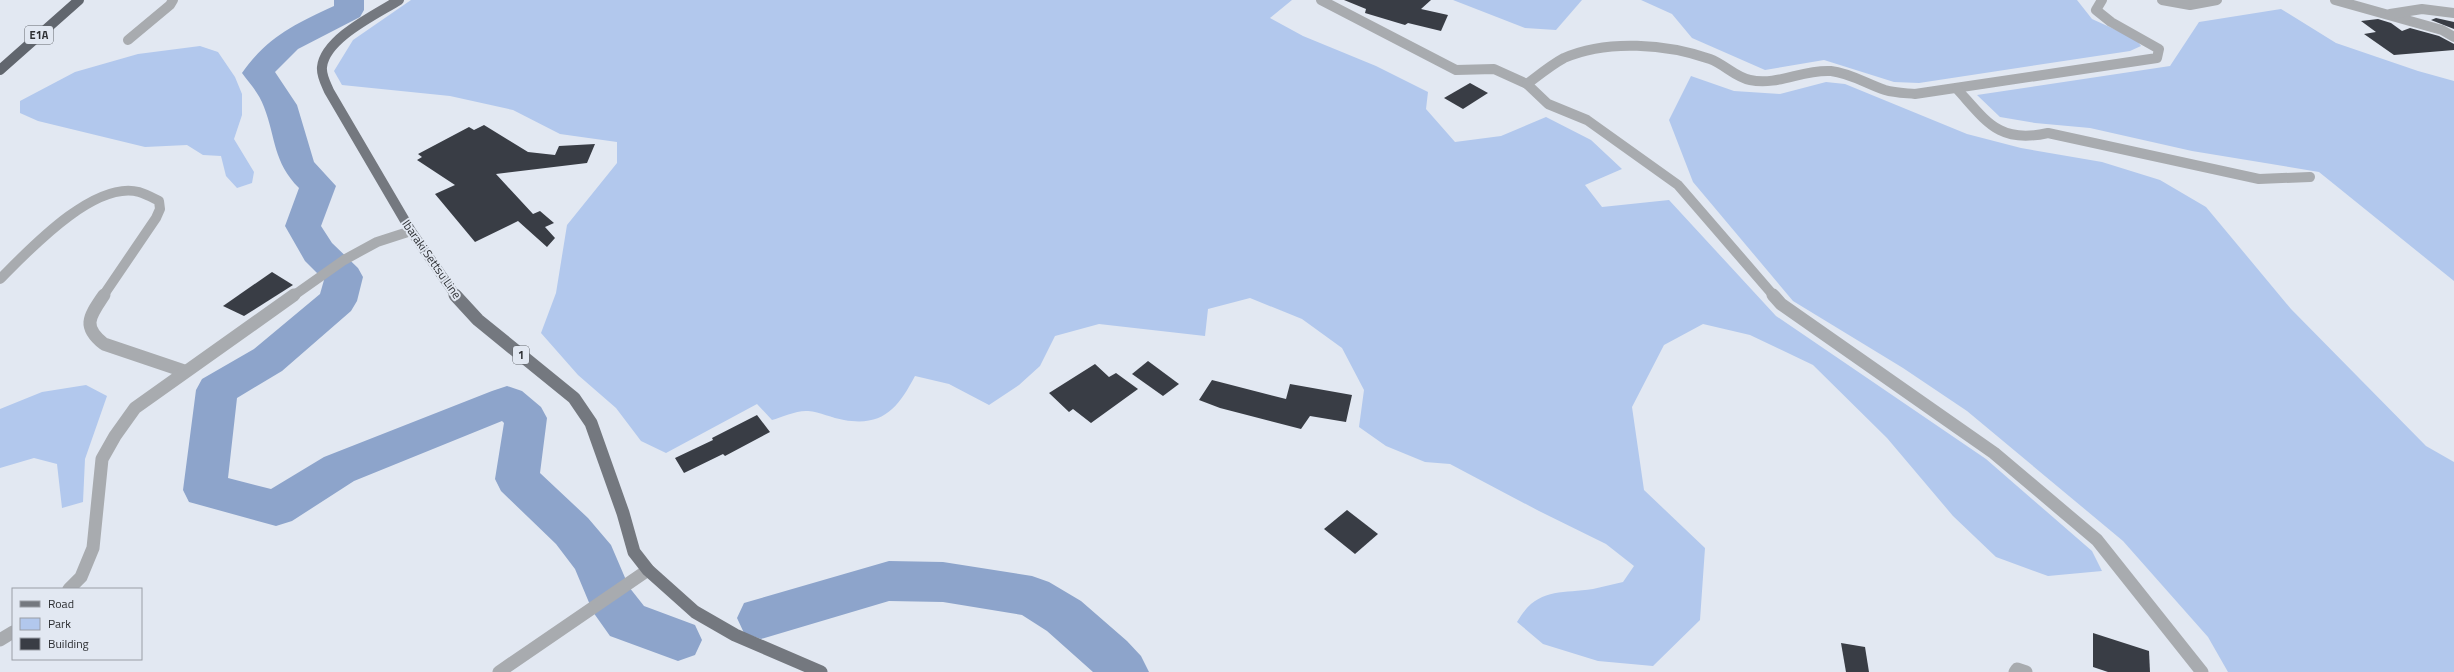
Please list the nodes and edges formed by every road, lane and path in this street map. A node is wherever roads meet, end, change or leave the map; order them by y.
1 (78, 0) edge
2 (173, 0) edge
3 (399, 0) edge
4 (1321, 0) edge
5 (2102, 0) edge
6 (2162, 0) edge
7 (2217, 0) edge
8 (2335, 0) edge
9 (2454, 13) edge
10 (2390, 14) junction
11 (2454, 37) edge
12 (128, 40) dead end
13 (0, 70) edge
14 (1527, 84) junction
15 (1957, 89) junction
16 (2310, 177) dead end
17 (411, 231) junction
18 (0, 279) edge
19 (184, 371) junction
20 (648, 570) junction
21 (70, 588) edge
22 (12, 633) edge
23 (0, 640) edge
24 (499, 672) edge
25 (821, 672) edge
26 (2015, 672) edge
27 (2026, 672) edge
28 (2202, 672) edge

1 - 13 highway, E1A
2 - 12 street
3 - 17 main road, Ibaraki Settsu Line / 1
4 - 14 street
5 - 15 street
6 - 7 street
8 - 10 street
9 - 10 street
10 - 11 street
14 - 15 street
14 - 28 street
15 - 16 street
17 - 19 street
17 - 20 main road, Ibaraki Settsu Line / 1
18 - 19 street
19 - 21 street
20 - 24 street
20 - 25 main road, Ibaraki Settsu Line / 1
22 - 23 street
26 - 27 street

